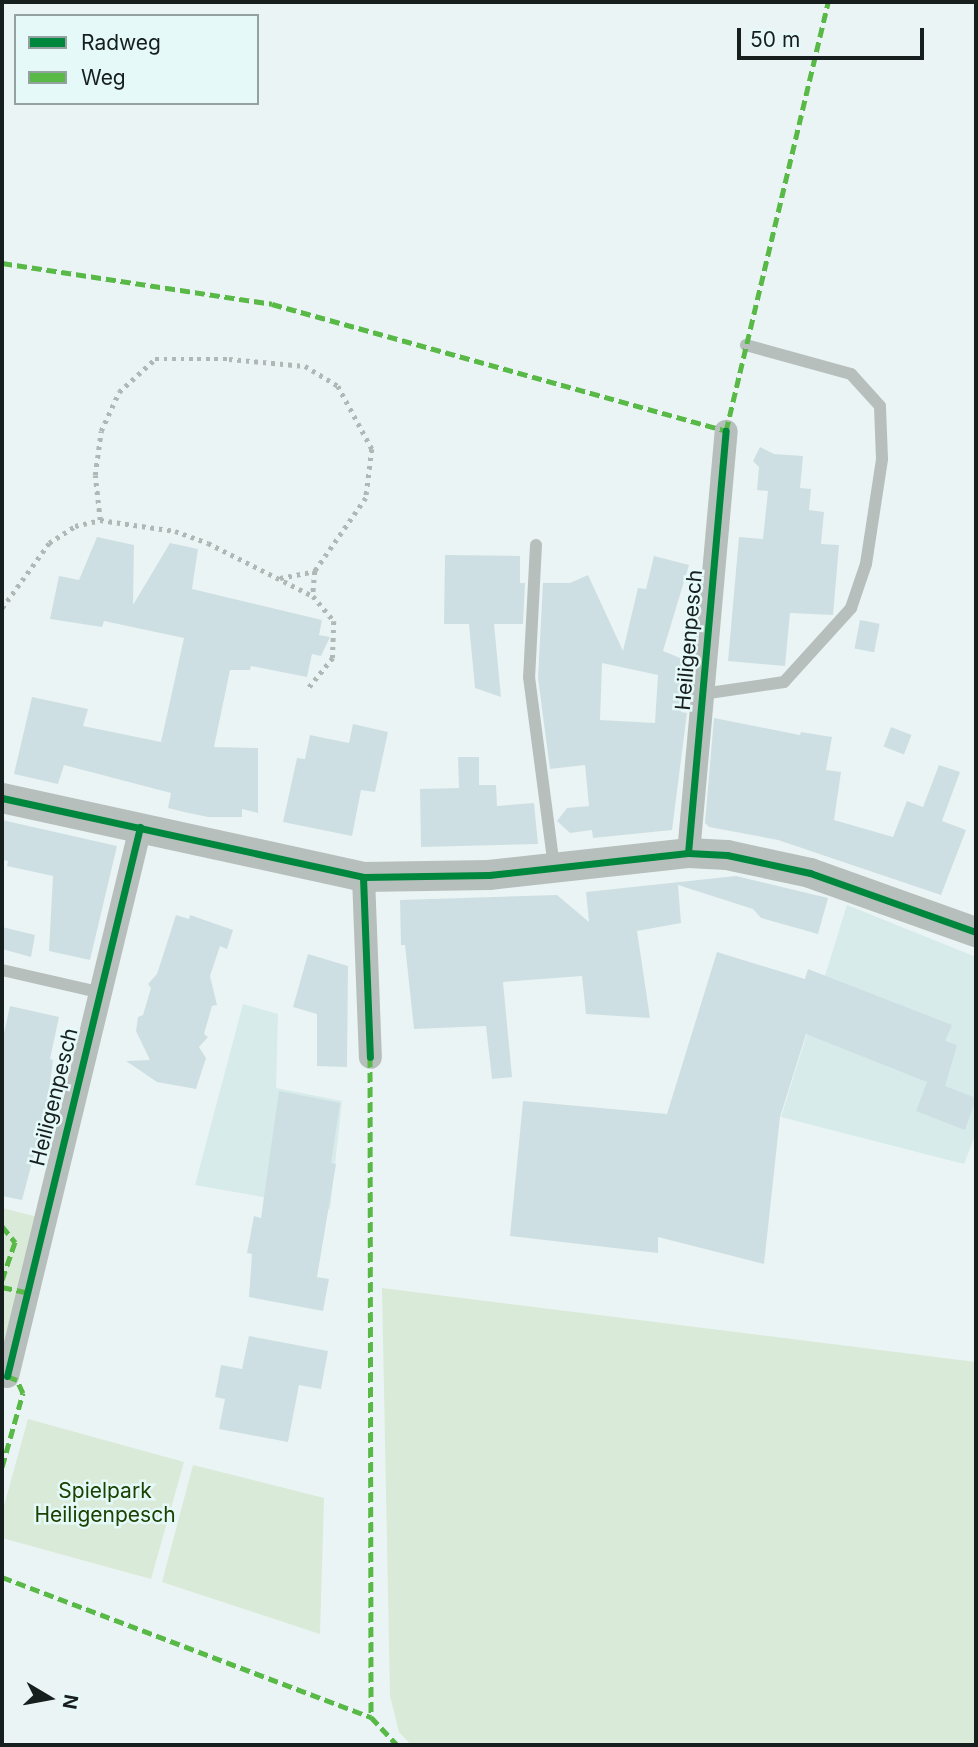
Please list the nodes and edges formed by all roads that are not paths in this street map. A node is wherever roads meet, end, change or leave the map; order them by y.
1 (746, 345) dead end
2 (726, 430) dead end
3 (536, 545) dead end
4 (702, 694) junction
5 (2, 798) edge
6 (140, 827) junction
7 (688, 853) junction
8 (554, 868) junction
9 (363, 877) junction
10 (976, 932) edge
11 (2, 970) edge
12 (98, 992) junction
13 (370, 1057) dead end
14 (7, 1376) dead end

1 - 4 lane
2 - 4 street, Heiligenpesch
3 - 8 lane
4 - 7 street, Heiligenpesch
5 - 6 street
6 - 9 street
6 - 12 street, Heiligenpesch
7 - 8 street
7 - 10 street
8 - 9 street
9 - 13 street
11 - 12 lane
12 - 14 street, Heiligenpesch

